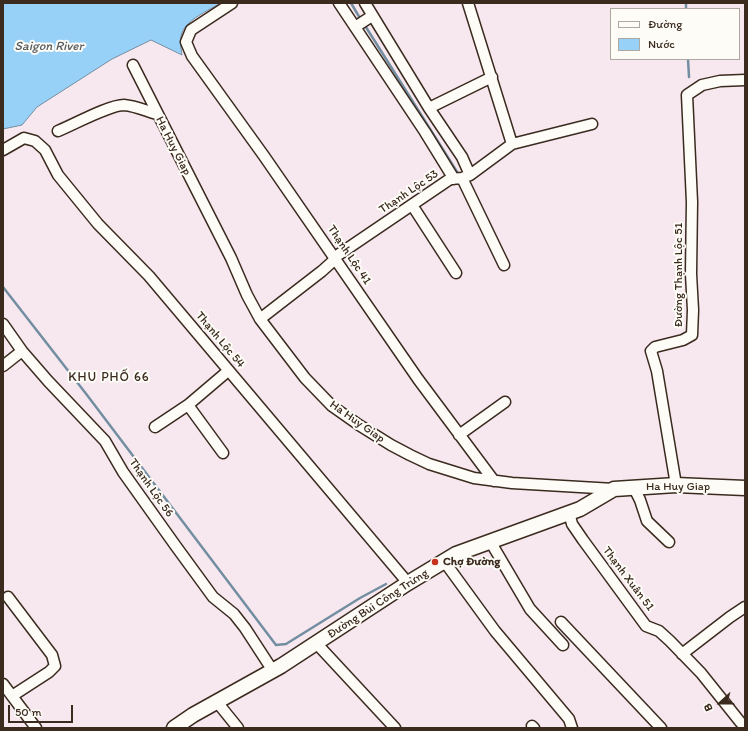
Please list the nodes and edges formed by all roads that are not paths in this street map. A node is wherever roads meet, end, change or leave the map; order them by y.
1 (232, 3) edge
2 (339, 3) edge
3 (365, 3) edge
4 (468, 3) edge
5 (371, 16) junction
6 (356, 27) junction
7 (133, 65) dead end
8 (492, 77) junction
9 (745, 80) edge
10 (429, 108) junction
11 (157, 114) junction
12 (592, 124) dead end
13 (58, 131) dead end
14 (512, 144) junction
15 (3, 150) edge
16 (462, 177) junction
17 (412, 205) junction
18 (334, 259) junction
19 (504, 265) dead end
20 (456, 273) dead end
21 (260, 319) junction
22 (3, 324) edge
23 (22, 351) junction
24 (3, 366) edge
25 (228, 371) junction
26 (505, 402) dead end
27 (188, 405) junction
28 (155, 427) dead end
29 (460, 435) junction
30 (223, 453) dead end
31 (494, 481) junction
32 (676, 485) junction
33 (634, 488) junction
34 (745, 488) edge
35 (614, 489) junction
36 (569, 512) junction
37 (490, 541) junction
38 (669, 542) dead end
39 (444, 561) junction
40 (408, 583) junction
41 (8, 596) dead end
42 (745, 607) edge
43 (561, 622) dead end
44 (317, 644) junction
45 (563, 645) dead end
46 (682, 654) junction
47 (273, 671) junction
48 (3, 684) edge
49 (12, 696) junction
50 (216, 702) junction
51 (740, 723) edge
52 (36, 728) edge
53 (174, 728) edge
54 (238, 728) edge
55 (395, 728) edge
56 (572, 728) edge
57 (660, 728) edge

1 - 18 street, Thạnh Lộc 41
2 - 6 street
3 - 5 street
4 - 8 street
5 - 6 street
5 - 10 street
6 - 16 street
7 - 11 street, Ha Huy Giap
8 - 10 street
8 - 14 street
9 - 32 street, Đường Thạnh Lộc 51
10 - 16 street
11 - 13 street
11 - 21 street, Ha Huy Giap
12 - 14 street, Thạnh Lộc 53
14 - 16 street, Thạnh Lộc 53
15 - 25 street, Thạnh Lộc 54
16 - 17 street, Thạnh Lộc 53
16 - 19 street
17 - 18 street, Thạnh Lộc 53
17 - 20 street
18 - 21 street, Thạnh Lộc 53
18 - 29 street, Thạnh Lộc 41
21 - 31 street, Ha Huy Giap
22 - 23 street, Thạnh Lộc 56
23 - 24 street
23 - 47 street, Thạnh Lộc 56
25 - 27 street
25 - 40 street, Thạnh Lộc 54
26 - 29 street
27 - 28 street
27 - 30 street
29 - 31 street, Thạnh Lộc 41
31 - 35 street, Ha Huy Giap
32 - 33 street, Ha Huy Giap
32 - 34 street, Ha Huy Giap
33 - 35 street, Ha Huy Giap
33 - 38 street
35 - 36 street, Đường Bùi Công Trừng
36 - 37 street, Đường Bùi Công Trừng
36 - 46 street, Thạnh Xuân 51
37 - 39 street, Đường Bùi Công Trừng
37 - 45 street
39 - 40 street, Đường Bùi Công Trừng
39 - 56 street
40 - 44 street, Đường Bùi Công Trừng
41 - 49 street
42 - 46 street
43 - 57 street
44 - 47 street, Đường Bùi Công Trừng
44 - 55 street
46 - 51 street, Thạnh Xuân 51
47 - 50 street, Đường Bùi Công Trừng
48 - 49 street
49 - 52 street
50 - 53 street, Đường Bùi Công Trừng
50 - 54 street

